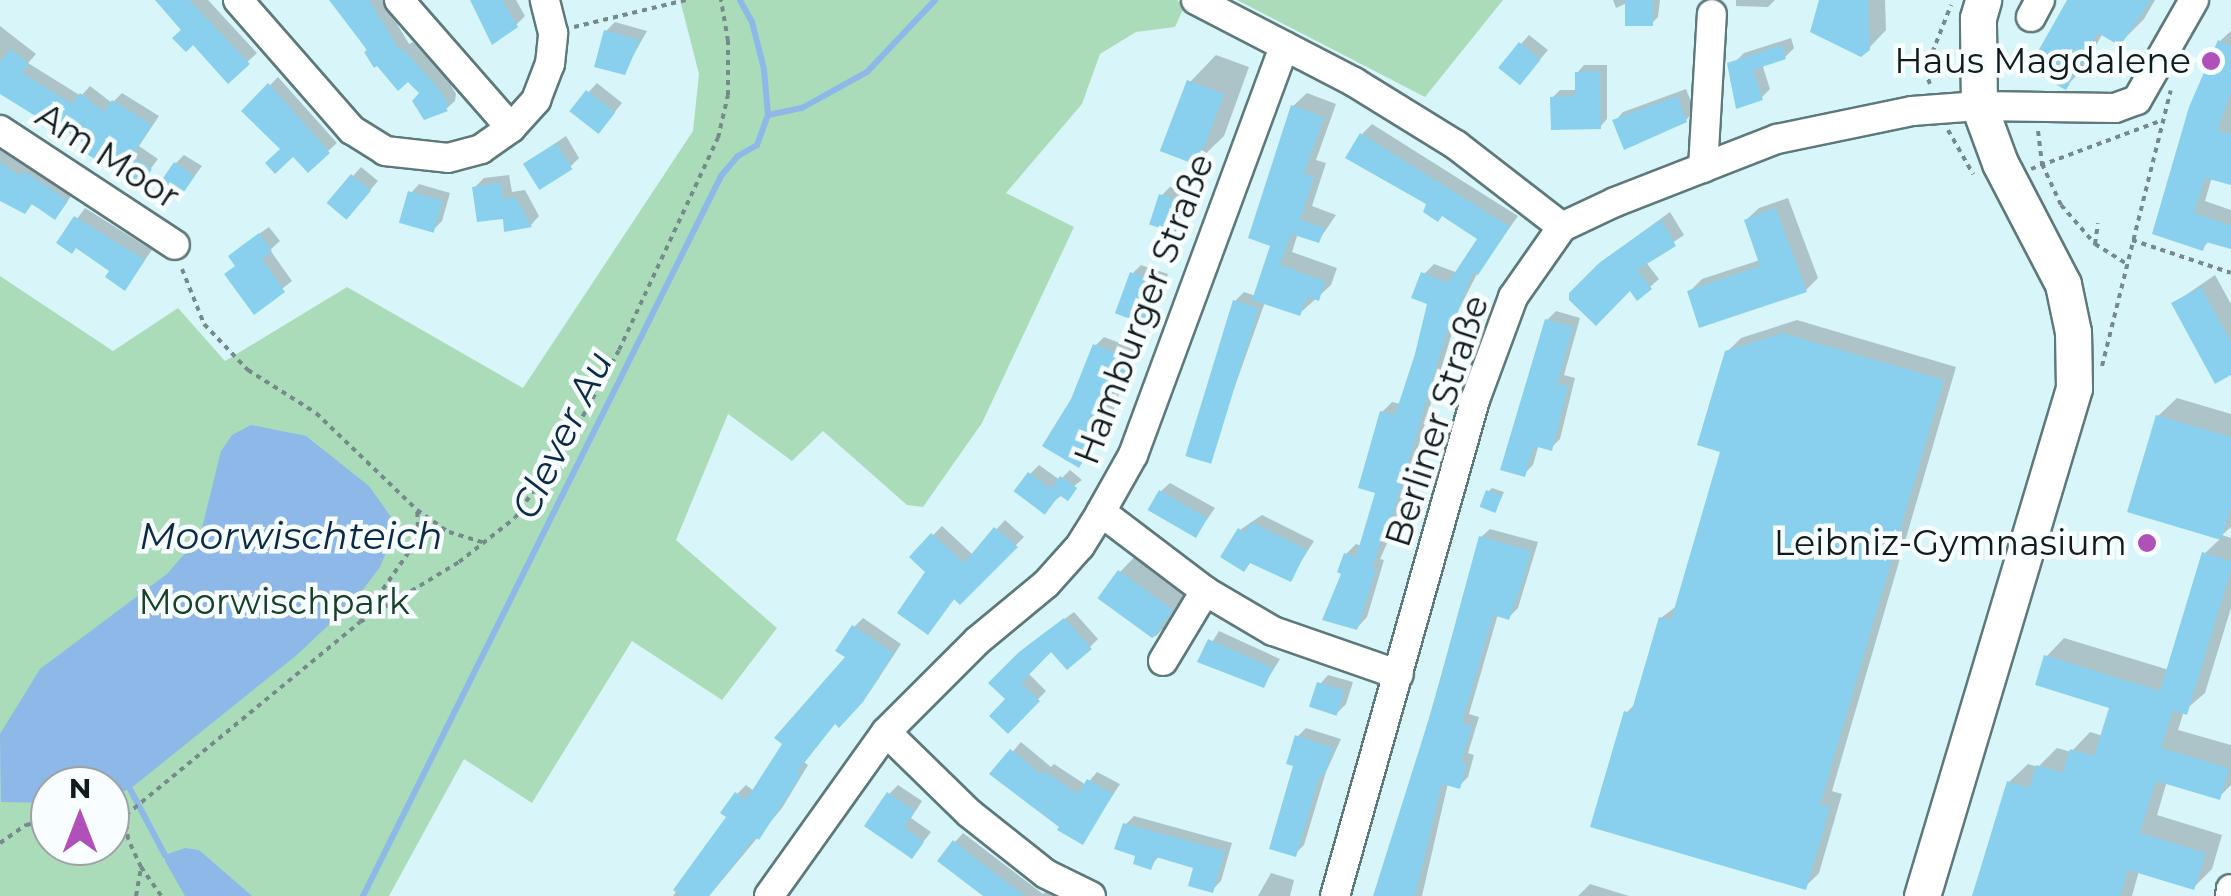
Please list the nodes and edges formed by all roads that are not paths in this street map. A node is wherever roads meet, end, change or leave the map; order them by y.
1 (238, 0) edge
2 (399, 0) edge
3 (545, 0) edge
4 (1196, 0) edge
5 (1983, 0) edge
6 (2194, 0) edge
7 (1712, 14) dead end
8 (1284, 46) junction
9 (1980, 106) junction
10 (511, 128) junction
11 (0, 130) edge
12 (1702, 168) junction
13 (1562, 227) junction
14 (175, 245) road end
15 (1101, 512) junction
16 (1205, 591) junction
17 (1164, 661) dead end
18 (1398, 675) junction
19 (886, 732) junction
20 (2231, 888) edge
21 (769, 896) edge
22 (1091, 896) edge
23 (1335, 896) edge
24 (1922, 896) edge
25 (2230, 896) edge

1 - 10 street
2 - 10 street
3 - 10 street
4 - 8 street
5 - 9 main road
6 - 9 street
7 - 12 street
8 - 13 street
8 - 15 street, Hamburger Straße
9 - 12 street
9 - 24 main road
11 - 14 street, Am Moor
12 - 13 street
13 - 18 street, Berliner Straße
15 - 16 street
15 - 19 street, Hamburger Straße
16 - 17 street
16 - 18 street
18 - 23 street, Berliner Straße
19 - 21 street, Hamburger Straße
19 - 22 street
20 - 25 street

